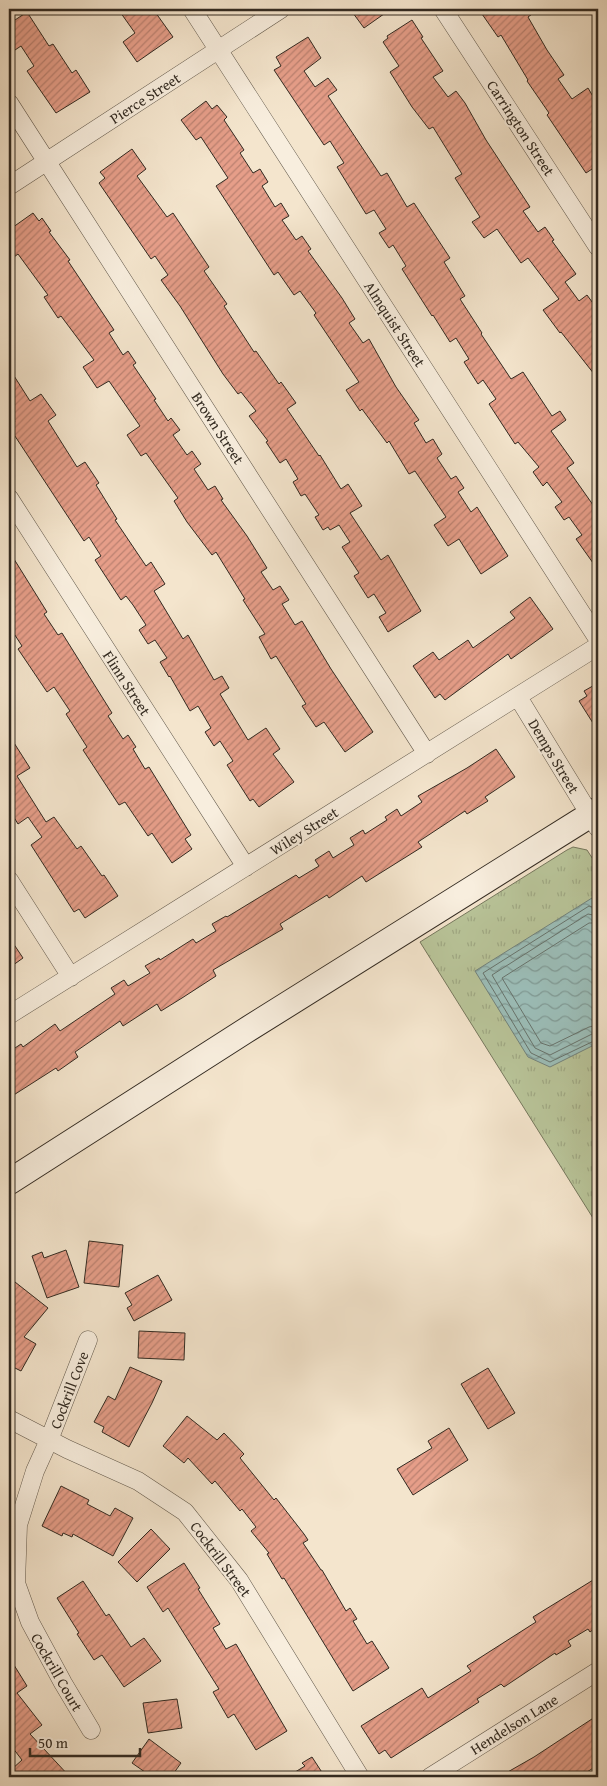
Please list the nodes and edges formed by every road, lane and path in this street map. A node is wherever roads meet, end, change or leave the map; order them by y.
1 (192, 9) edge
2 (280, 9) edge
3 (443, 9) edge
4 (218, 49) junction
5 (9, 103) edge
6 (47, 162) junction
7 (9, 186) edge
8 (598, 247) edge
9 (9, 498) edge
10 (598, 639) edge
11 (598, 646) edge
12 (518, 697) junction
13 (427, 754) junction
14 (596, 818) edge
15 (246, 867) junction
16 (9, 880) edge
17 (71, 976) junction
18 (9, 1015) edge
19 (9, 1182) edge
20 (88, 1340) dead end
21 (9, 1419) edge
22 (49, 1440) junction
23 (598, 1671) edge
24 (91, 1730) dead end
25 (360, 1777) edge
26 (430, 1777) edge

1 - 4 street, Almquist Street
2 - 4 street, Pierce Street
3 - 8 street, Carrington Street
4 - 6 street, Pierce Street
4 - 10 street, Almquist Street
5 - 6 street, Brown Street
6 - 7 street, Pierce Street
6 - 13 street, Brown Street
9 - 15 street, Flinn Street
11 - 12 street, Wiley Street
12 - 13 street, Wiley Street
12 - 14 street, Demps Street
13 - 15 street, Wiley Street
14 - 19 main road
15 - 17 street, Wiley Street
16 - 17 street
17 - 18 street, Wiley Street
20 - 22 street, Cockrill Cove
21 - 22 street, Cockrill Street
22 - 24 street, Cockrill Court
22 - 25 street, Cockrill Street
23 - 26 street, Hendelson Lane

